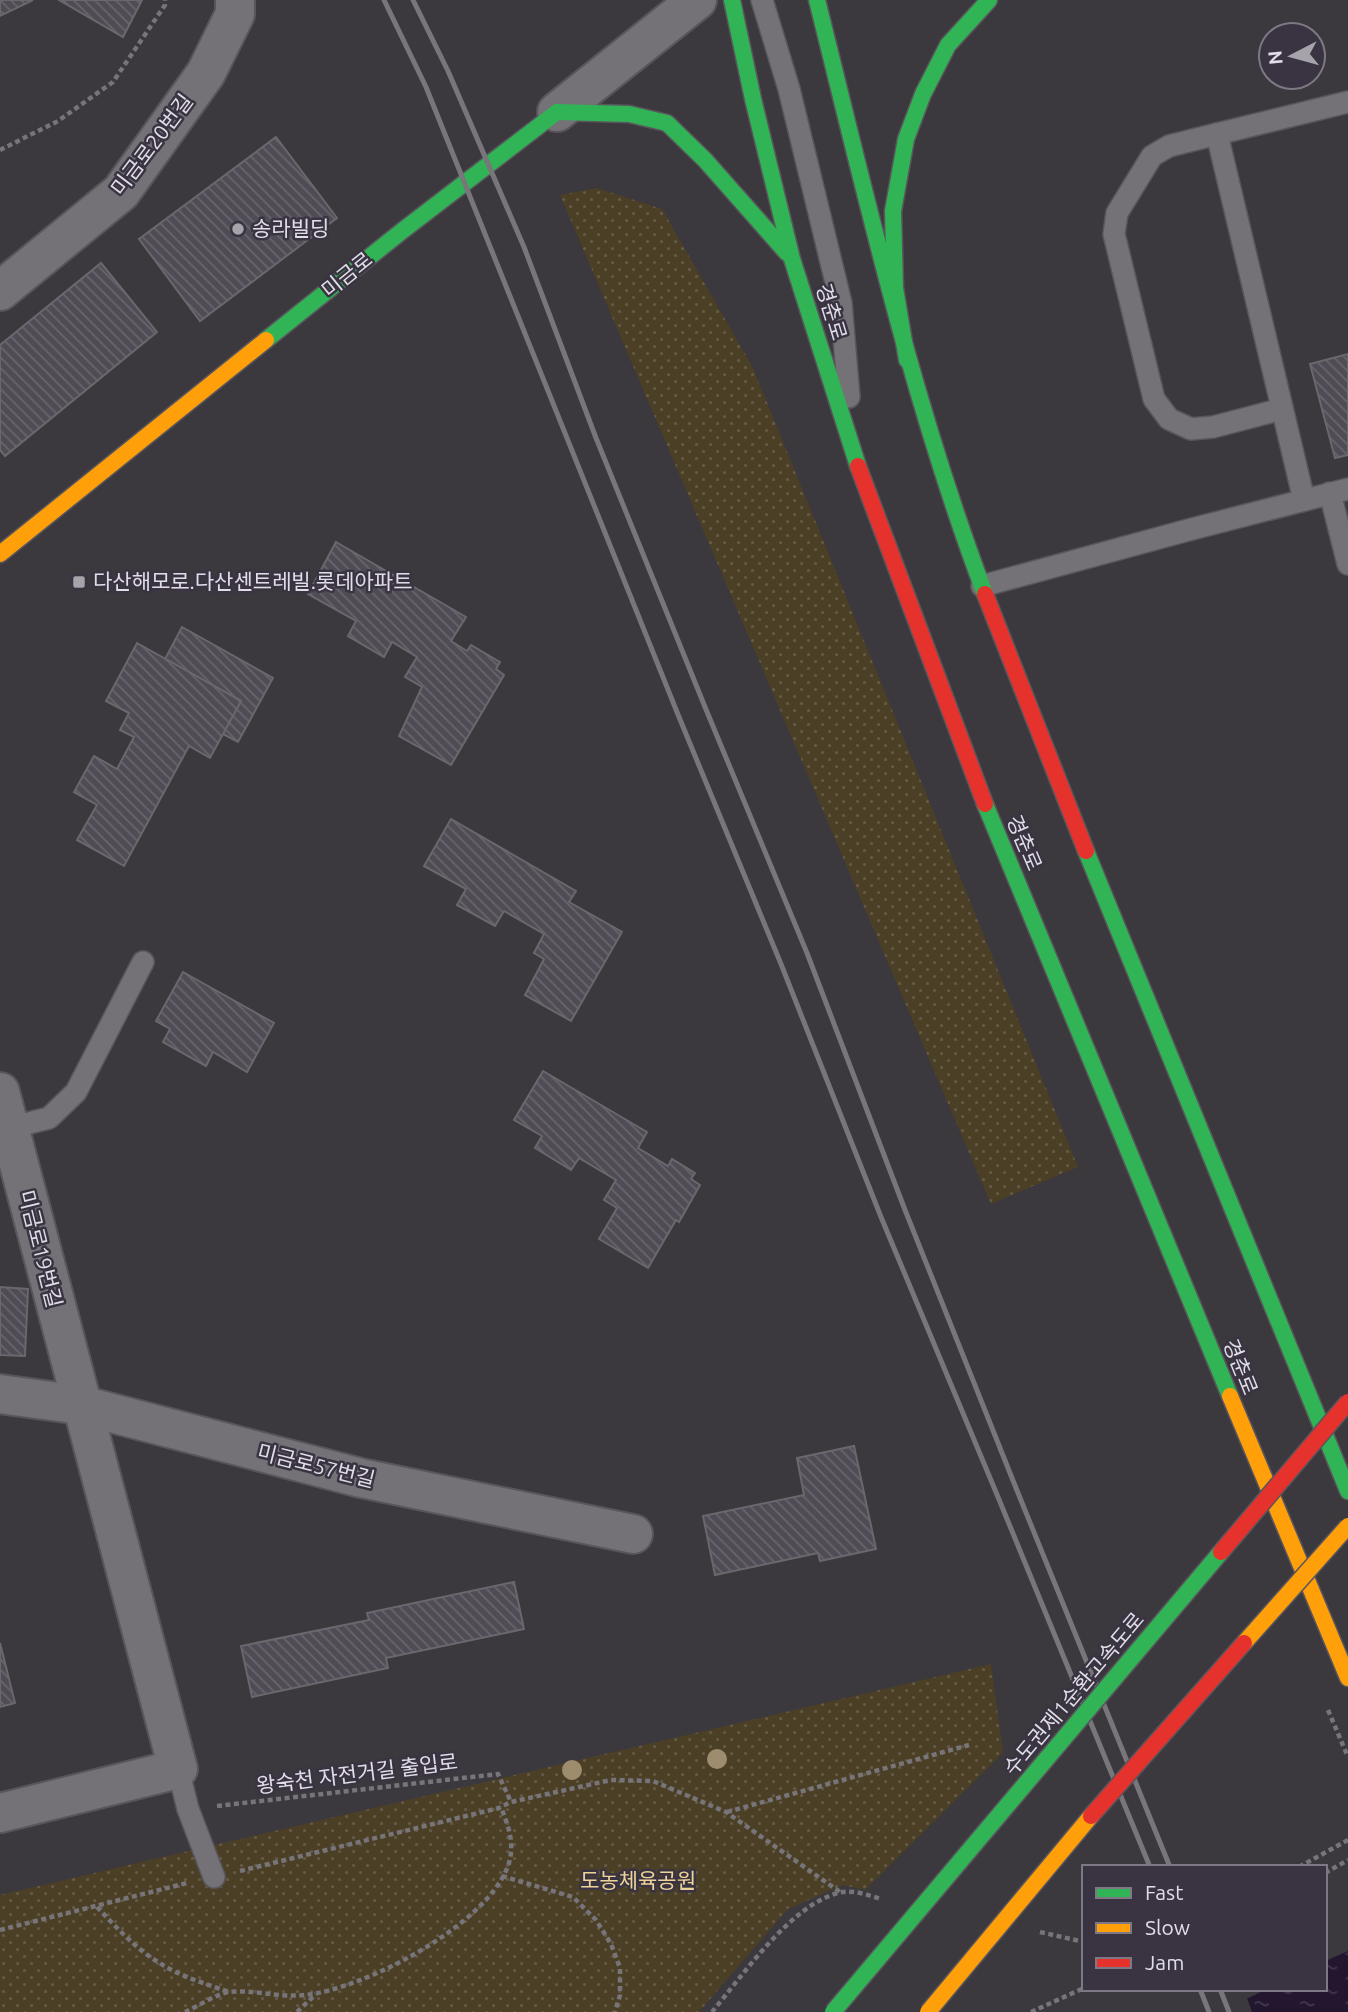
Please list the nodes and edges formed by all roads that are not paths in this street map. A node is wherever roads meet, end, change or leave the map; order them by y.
1 (235, 0) edge
2 (697, 0) edge
3 (732, 0) edge
4 (762, 0) edge
5 (817, 0) edge
6 (989, 0) edge
7 (1348, 102) edge
8 (557, 112) junction
9 (1217, 134) junction
10 (792, 259) junction
11 (0, 291) edge
12 (907, 360) junction
13 (1282, 409) junction
14 (855, 458) junction
15 (1339, 491) edge
16 (1304, 500) junction
17 (0, 554) edge
18 (1348, 564) edge
19 (982, 586) junction
20 (143, 962) dead end
21 (5, 1110) edge
22 (0, 1394) edge
23 (1348, 1402) edge
24 (81, 1405) junction
25 (1348, 1491) edge
26 (1348, 1526) edge
27 (633, 1534) dead end
28 (1348, 1678) edge
29 (177, 1769) junction
30 (0, 1813) edge
31 (214, 1877) road end
32 (832, 2012) edge
33 (928, 2012) edge

1 - 11 street, 미금로20번길
2 - 8 street, 미금로
3 - 10 main road, 경춘로
4 - 14 lane
5 - 12 main road
6 - 12 main road
7 - 9 lane
8 - 10 main road
8 - 17 main road, 미금로
9 - 13 lane
9 - 13 lane
10 - 14 main road, 경춘로
12 - 19 main road
13 - 16 lane
14 - 28 main road, 경춘로, bridge
15 - 16 lane
15 - 18 lane
16 - 19 lane
19 - 25 main road
20 - 21 lane
21 - 24 street, 미금로19번길
22 - 24 street, 미금로57번길
23 - 32 main road, 수도권제1순환고속도로, bridge
24 - 27 street, 미금로57번길
24 - 29 street, 미금로19번길
26 - 33 main road, bridge
29 - 30 street
29 - 31 lane

